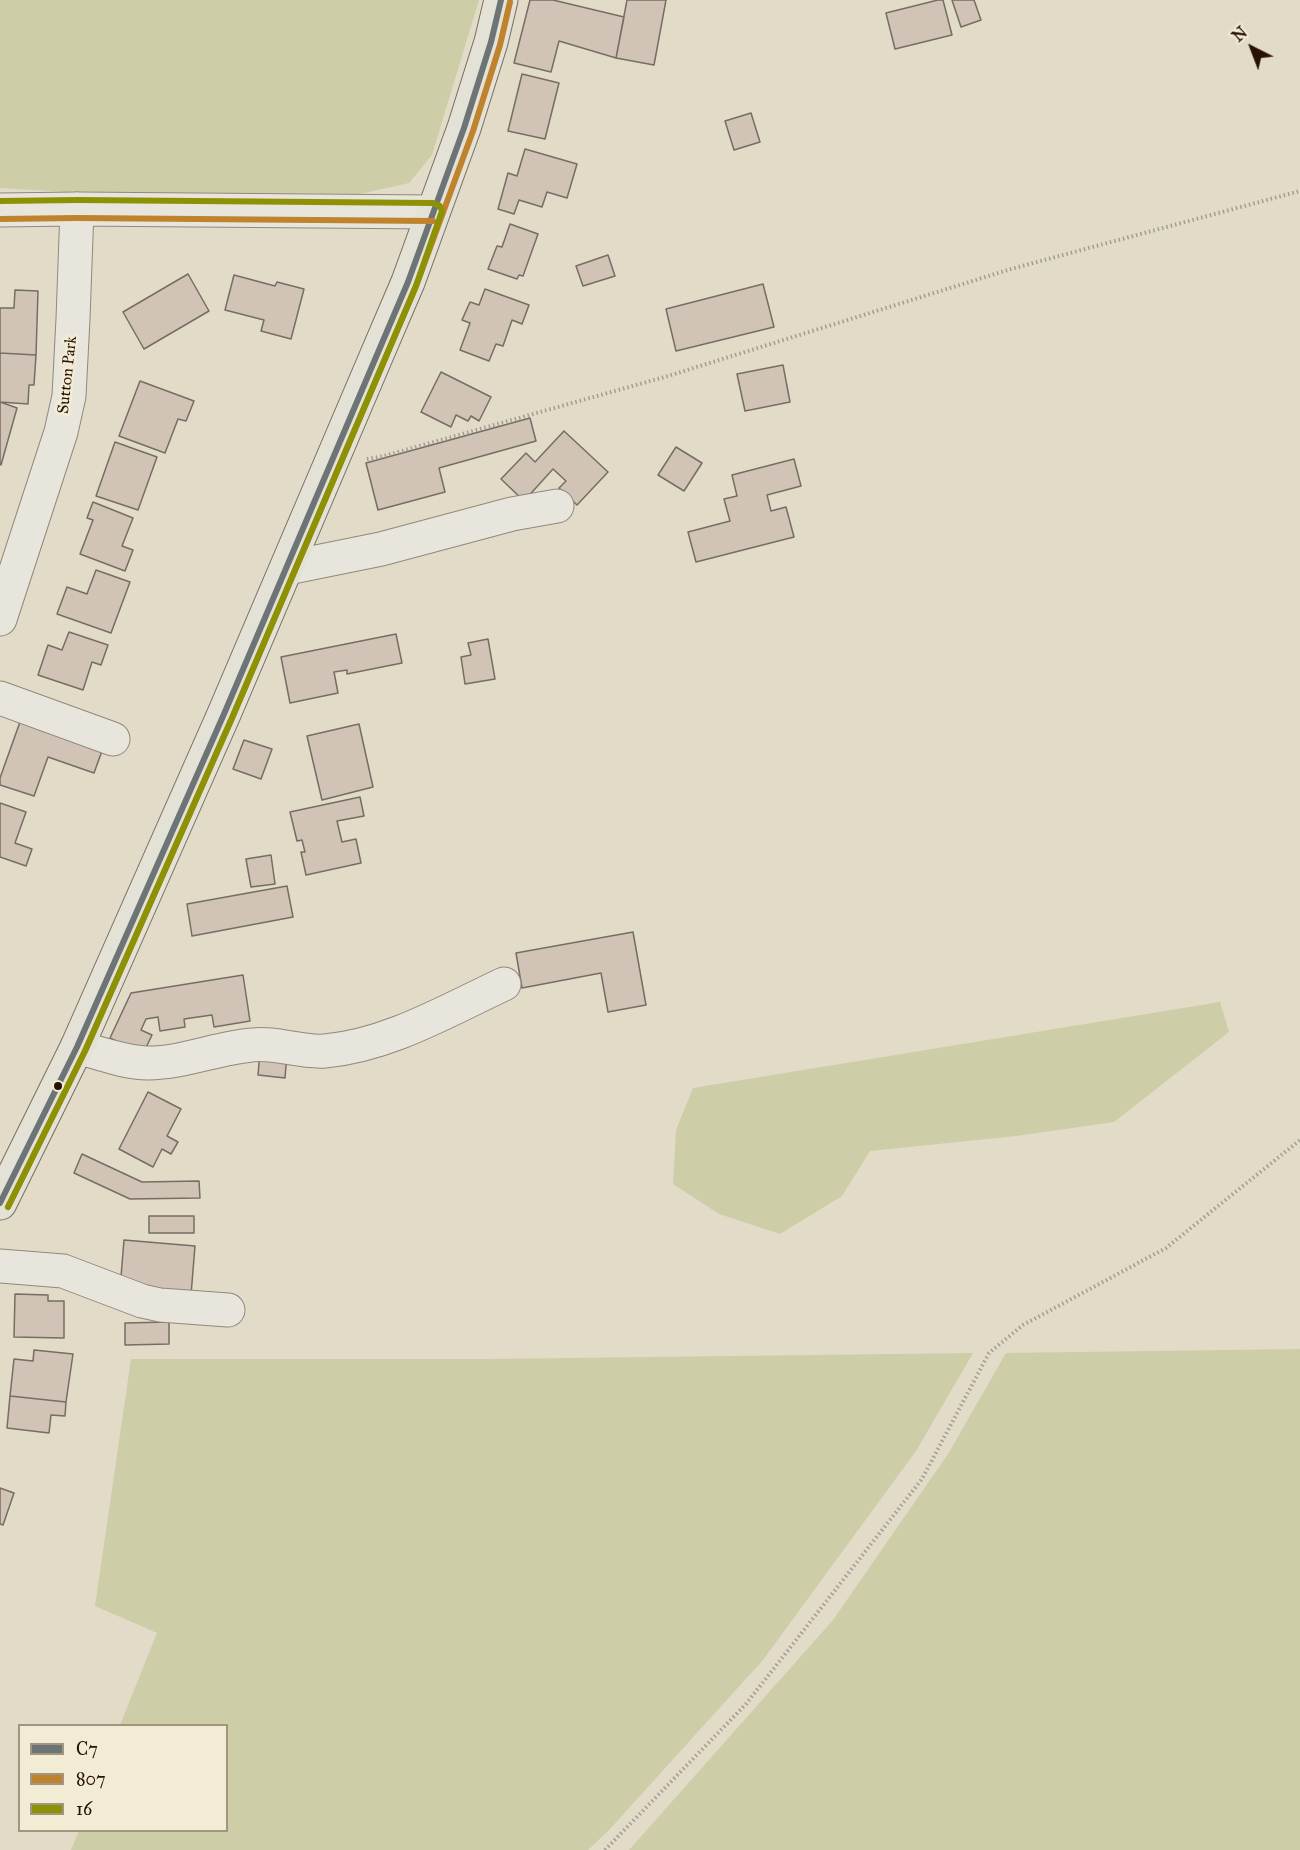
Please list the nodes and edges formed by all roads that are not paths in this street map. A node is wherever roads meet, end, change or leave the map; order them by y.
1 (501, 0) edge
2 (77, 209) junction
3 (0, 210) edge
4 (433, 212) junction
5 (556, 506) dead end
6 (8, 568) edge
7 (287, 568) junction
8 (0, 619) edge
9 (0, 698) edge
10 (113, 739) dead end
11 (504, 984) dead end
12 (77, 1047) junction
13 (0, 1203) edge
14 (0, 1266) edge
15 (228, 1310) dead end

1 - 4 main road
2 - 3 street
2 - 4 street
2 - 6 street, Sutton Park
4 - 7 main road
5 - 7 street
6 - 8 street, Sutton Park
7 - 12 main road
9 - 10 street
11 - 12 street
12 - 13 main road
14 - 15 street

